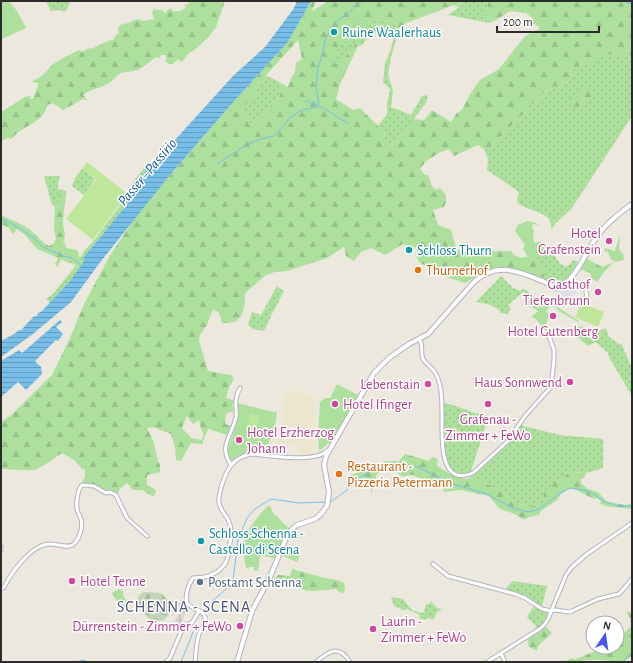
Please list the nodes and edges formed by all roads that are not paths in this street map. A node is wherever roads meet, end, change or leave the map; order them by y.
1 (632, 204) edge
2 (586, 291) dead end
3 (587, 299) dead end
4 (549, 336) dead end
5 (419, 339) junction
6 (424, 339) junction
7 (422, 349) junction
8 (240, 388) dead end
9 (332, 445) junction
10 (317, 455) junction
11 (325, 459) junction
12 (231, 465) junction
13 (632, 523) edge
14 (147, 536) dead end
15 (433, 564) dead end
16 (632, 579) edge
17 (1, 588) edge
18 (551, 611) junction
19 (201, 612) junction
20 (502, 653) junction
21 (166, 662) edge
22 (195, 662) edge
23 (237, 662) edge
24 (316, 662) edge
25 (350, 662) edge
26 (487, 662) edge
27 (505, 662) edge

1 - 6 street
2 - 3 street
4 - 7 street
5 - 6 street
5 - 7 street
5 - 9 street
6 - 7 street
8 - 12 street
9 - 10 street
9 - 11 street
10 - 11 street
10 - 12 street
11 - 23 street
12 - 19 street
13 - 18 street
14 - 17 street
15 - 18 street
16 - 18 street
18 - 20 street
19 - 21 street
19 - 22 street
20 - 26 street
20 - 27 street
24 - 25 street

